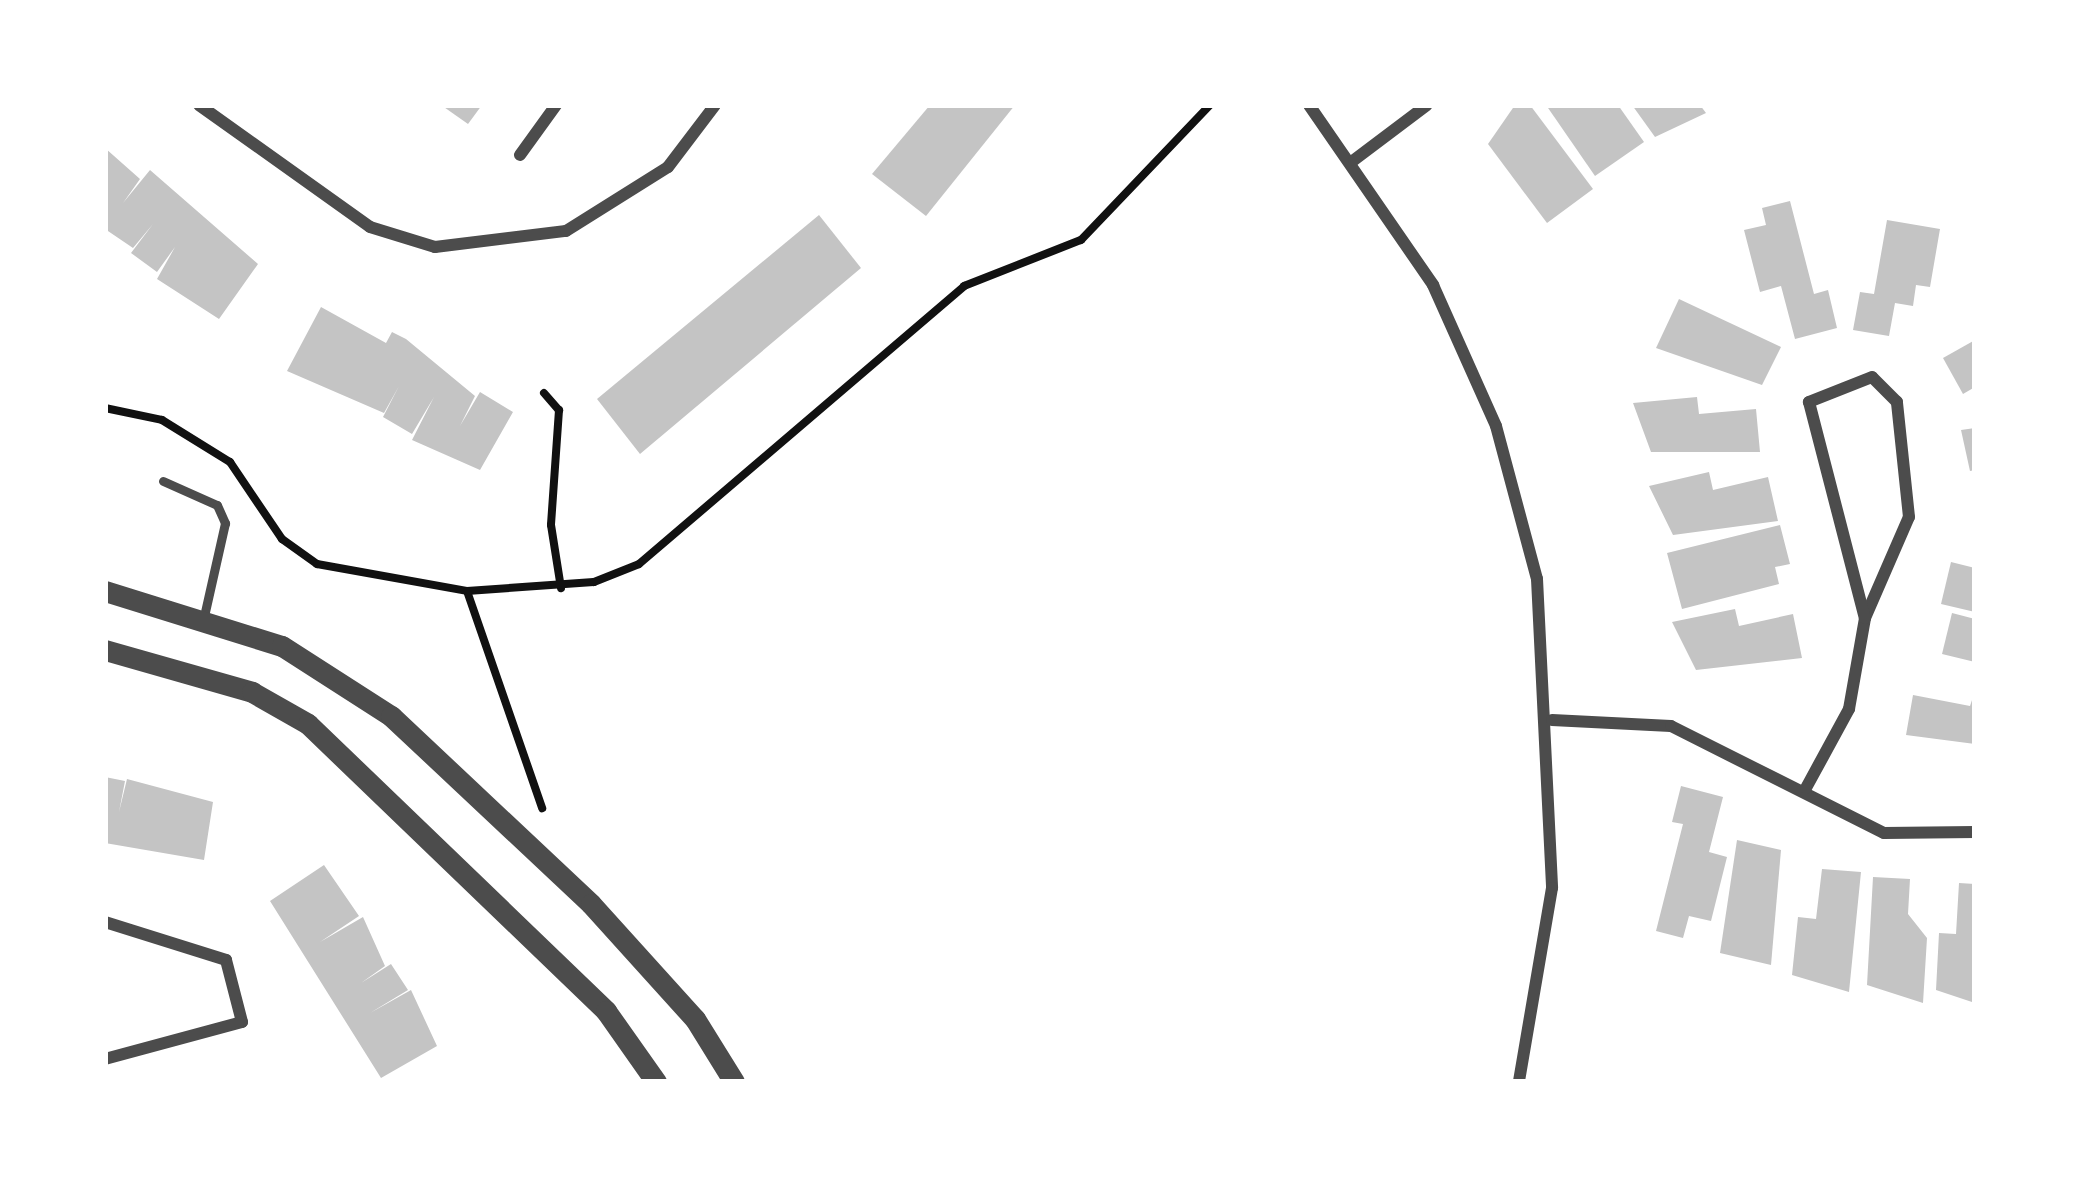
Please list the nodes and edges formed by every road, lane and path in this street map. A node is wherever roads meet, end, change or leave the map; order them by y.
1 (199, 105) edge
2 (556, 105) edge
3 (715, 105) edge
4 (1210, 105) edge
5 (1310, 105) edge
6 (1427, 105) edge
7 (520, 155) dead end
8 (1354, 160) junction
9 (544, 393) dead end
10 (105, 408) edge
11 (163, 481) dead end
12 (561, 588) junction
13 (105, 591) edge
14 (467, 591) junction
15 (204, 616) junction
16 (1865, 617) junction
17 (105, 650) edge
18 (1552, 721) junction
19 (1805, 788) junction
20 (542, 808) dead end
21 (1975, 832) edge
22 (105, 922) edge
23 (105, 1059) edge
24 (656, 1082) edge
25 (734, 1082) edge
26 (1519, 1082) edge

1 - 3 street
2 - 7 street
4 - 12 path
5 - 8 street
6 - 8 street
8 - 18 street
9 - 12 path
10 - 14 path
11 - 15 lane
12 - 14 path
13 - 15 street
14 - 20 path
15 - 25 street
16 - 16 street
16 - 19 street
17 - 24 street
18 - 19 street
18 - 26 street
19 - 21 street
22 - 23 street

